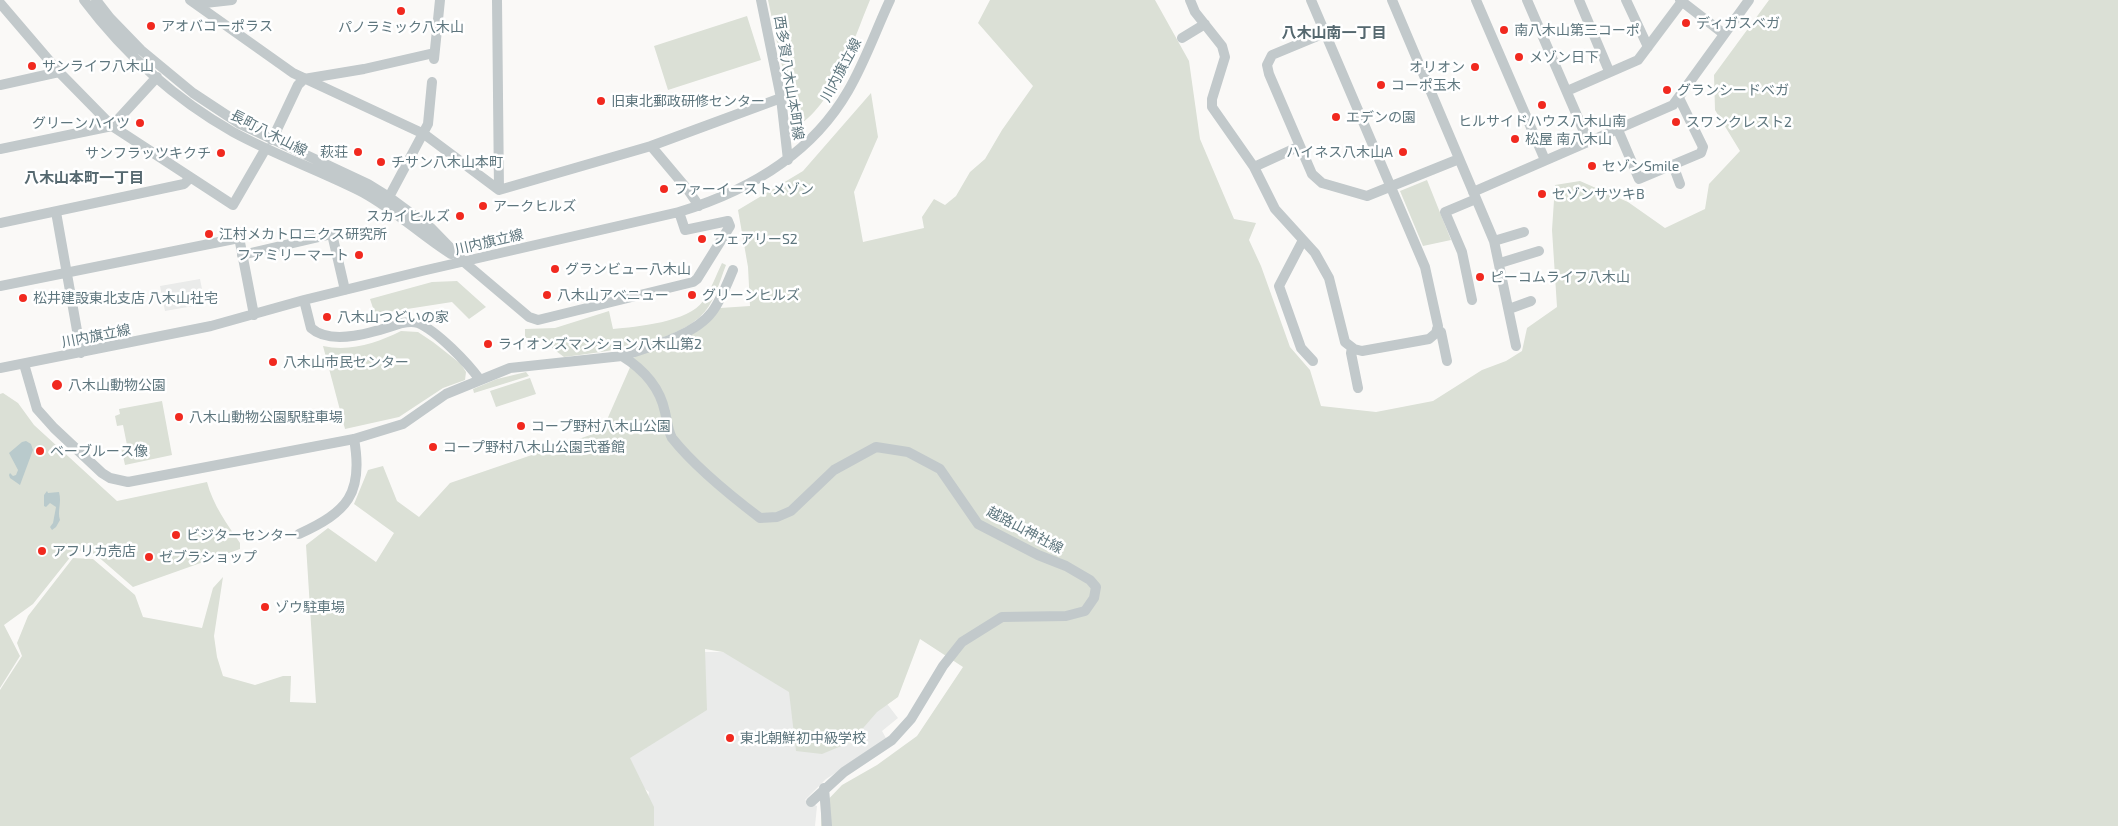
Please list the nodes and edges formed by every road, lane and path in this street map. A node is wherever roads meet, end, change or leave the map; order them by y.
1 (84, 0) edge
2 (96, 0) edge
3 (232, 0) edge
4 (440, 0) edge
5 (497, 0) edge
6 (761, 0) edge
7 (890, 0) edge
8 (1190, 0) edge
9 (1311, 0) edge
10 (1392, 0) edge
11 (1476, 0) edge
12 (1528, 0) edge
13 (1579, 0) edge
14 (1626, 0) edge
15 (1749, 0) edge
16 (1681, 1) edge
17 (193, 2) edge
18 (2, 9) edge
19 (1205, 24) junction
20 (1325, 32) junction
21 (1724, 34) junction
22 (1182, 38) dead end
23 (1648, 47) junction
24 (1609, 71) junction
25 (60, 72) junction
26 (157, 78) junction
27 (304, 78) junction
28 (432, 82) dead end
29 (0, 85) edge
30 (1567, 91) junction
31 (781, 98) junction
32 (1679, 98) junction
33 (112, 126) junction
34 (1618, 130) junction
35 (424, 134) junction
36 (1588, 141) junction
37 (269, 144) junction
38 (651, 146) junction
39 (1300, 146) junction
40 (0, 149) edge
41 (1459, 159) junction
42 (788, 160) junction
43 (1545, 160) junction
44 (1673, 165) junction
45 (1254, 167) junction
46 (190, 178) junction
47 (1680, 184) dead end
48 (1392, 186) junction
49 (499, 190) junction
50 (1475, 196) junction
51 (389, 197) junction
52 (699, 206) junction
53 (56, 212) junction
54 (679, 212) junction
55 (0, 223) edge
56 (1524, 232) dead end
57 (1303, 240) junction
58 (1494, 240) junction
59 (1538, 251) dead end
60 (242, 255) junction
61 (464, 262) junction
62 (1500, 263) junction
63 (733, 270) dead end
64 (65, 273) junction
65 (0, 286) edge
66 (345, 290) junction
67 (304, 300) junction
68 (1472, 300) dead end
69 (1531, 301) dead end
70 (1509, 309) junction
71 (254, 315) junction
72 (1437, 329) junction
73 (1516, 346) dead end
74 (1352, 348) junction
75 (81, 353) junction
76 (622, 356) junction
77 (1313, 360) dead end
78 (1447, 361) dead end
79 (24, 364) junction
80 (0, 368) edge
81 (480, 380) junction
82 (1358, 388) dead end
83 (354, 439) junction
84 (299, 534) dead end
85 (824, 788) junction
86 (811, 802) dead end
87 (827, 826) edge

1 - 26 street, 長町八木山線
2 - 37 street
3 - 17 street
4 - 27 street
5 - 49 street
6 - 31 street, 西多賀八木山本町線
7 - 42 street, 川内旗立線
8 - 19 street
9 - 20 street
10 - 41 street
11 - 43 street
12 - 30 street
13 - 24 street
14 - 23 street
15 - 21 street
16 - 21 street
16 - 23 street
17 - 27 street
18 - 25 street
19 - 22 street
19 - 45 street
20 - 39 street
20 - 48 street
21 - 32 street
23 - 24 street
24 - 30 street
25 - 29 street
25 - 33 street
26 - 33 street
26 - 37 street, 長町八木山線
27 - 35 street
27 - 37 street
28 - 35 street
30 - 36 street
31 - 38 street
31 - 42 street, 西多賀八木山本町線
32 - 34 street
32 - 44 street
33 - 40 street
33 - 46 street
34 - 36 street
34 - 44 street
35 - 49 street
35 - 51 street
36 - 43 street
37 - 46 street
37 - 51 street
37 - 61 street, 長町八木山線
38 - 49 street
38 - 52 street
39 - 45 street
39 - 48 street
41 - 48 street
41 - 50 street
42 - 52 street, 川内旗立線
43 - 50 street
44 - 47 street
45 - 57 street
46 - 53 street
48 - 72 street
50 - 58 street
50 - 68 street
51 - 61 street
52 - 54 street, 川内旗立線
53 - 55 street
53 - 64 street
54 - 61 street, 川内旗立線
54 - 61 street
56 - 58 street
57 - 74 street
57 - 77 street
58 - 62 street
59 - 62 street
60 - 64 street
60 - 66 street
60 - 71 street
61 - 66 street, 川内旗立線
62 - 70 street
63 - 76 street
64 - 65 street
64 - 75 street
66 - 67 street, 川内旗立線
67 - 71 street, 川内旗立線
67 - 81 street
69 - 70 street
70 - 73 street
71 - 75 street, 川内旗立線
72 - 74 street
72 - 78 street
74 - 82 street
75 - 79 street, 川内旗立線
76 - 81 street
76 - 85 street, 越路山神社線
79 - 80 street, 川内旗立線
79 - 83 street
81 - 83 street
83 - 84 street
85 - 86 street, 越路山神社線
85 - 87 street

